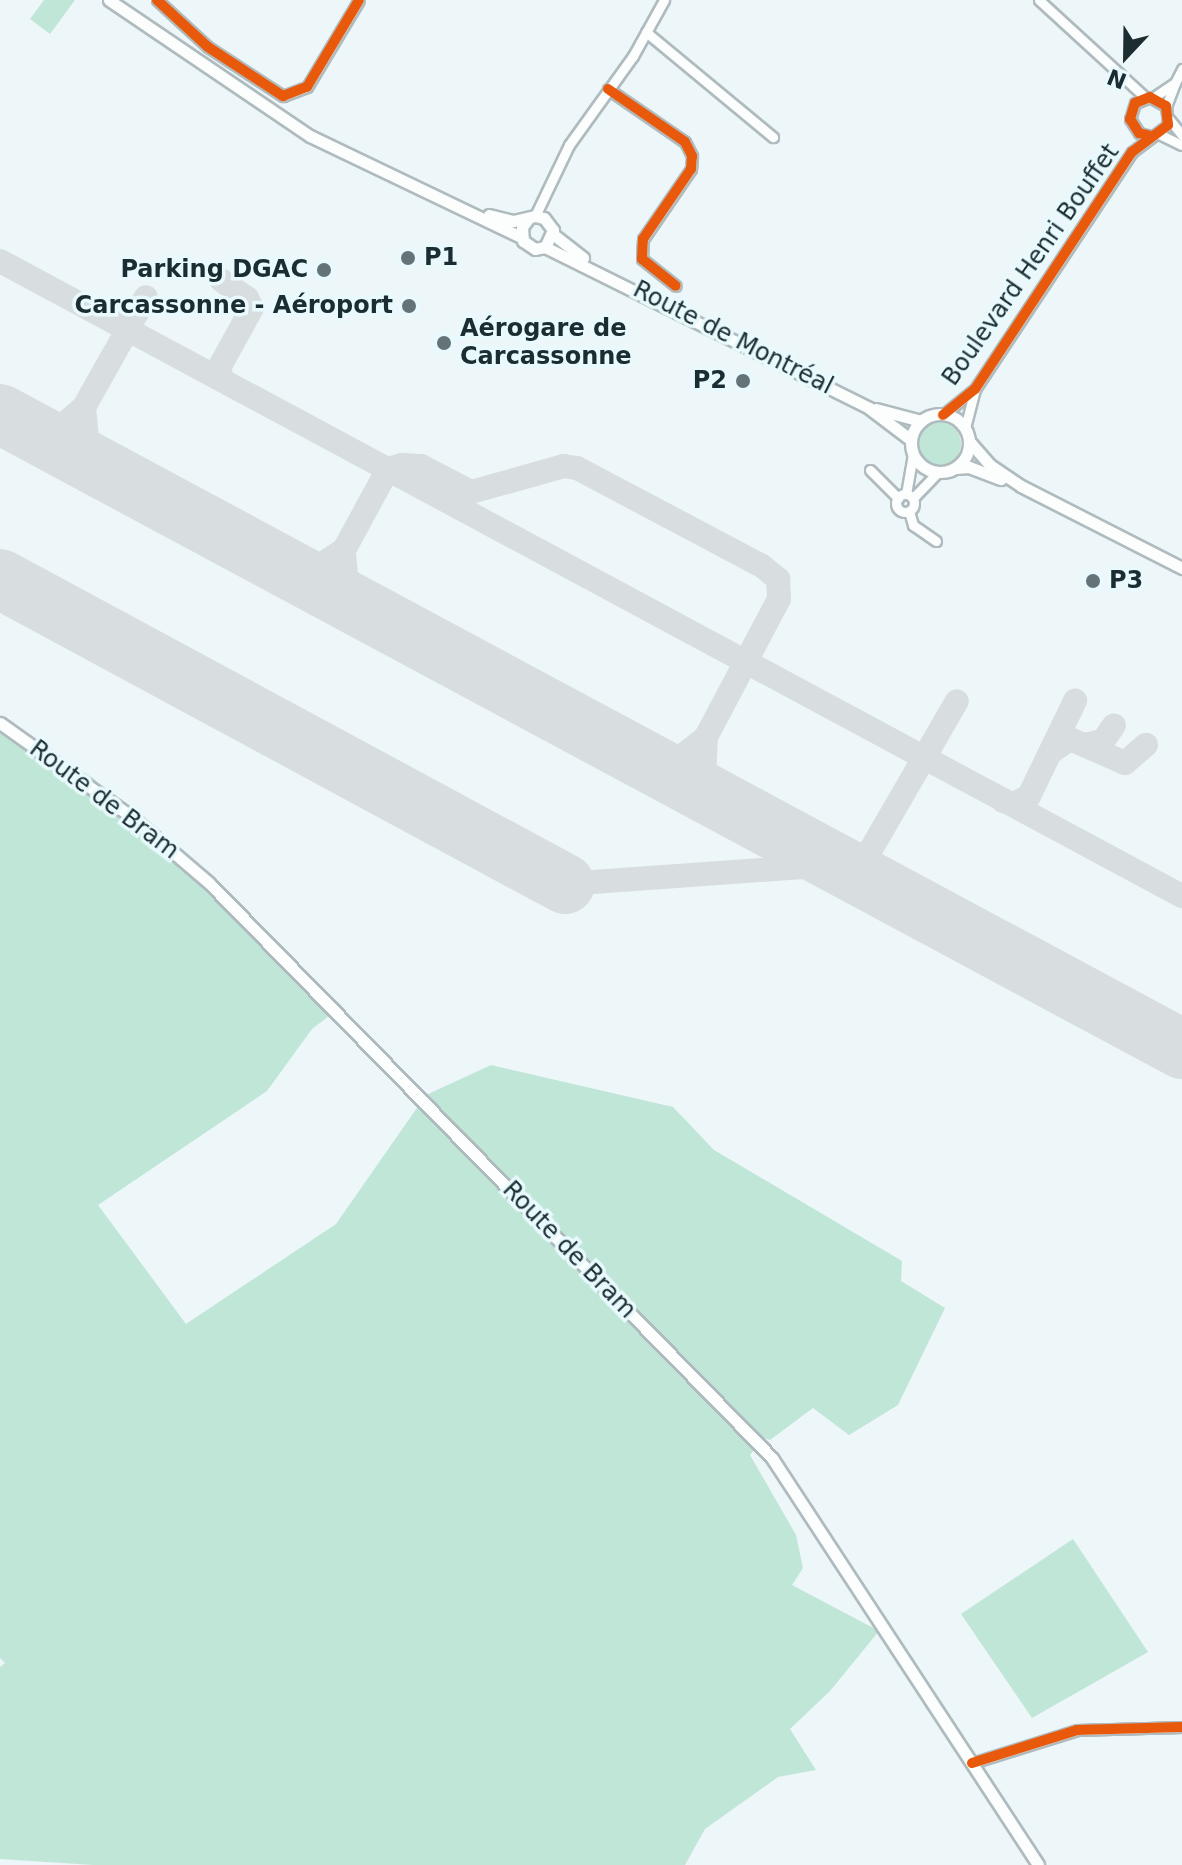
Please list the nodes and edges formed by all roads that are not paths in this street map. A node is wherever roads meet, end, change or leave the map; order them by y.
1 (109, 0) edge
2 (122, 0) edge
3 (157, 0) edge
4 (359, 0) edge
5 (664, 0) edge
6 (1039, 0) edge
7 (646, 32) junction
8 (186, 53) junction
9 (1182, 69) edge
10 (1175, 83) junction
11 (1127, 85) junction
12 (608, 89) junction
13 (1150, 97) junction
14 (1166, 106) junction
15 (1132, 108) junction
16 (1169, 119) junction
17 (1134, 128) junction
18 (1155, 135) junction
19 (1182, 135) edge
20 (773, 137) dead end
21 (1182, 145) edge
22 (1132, 152) junction
23 (548, 193) junction
24 (464, 208) junction
25 (532, 218) junction
26 (548, 221) junction
27 (554, 235) junction
28 (521, 237) junction
29 (545, 247) junction
30 (596, 269) junction
31 (676, 286) dead end
32 (975, 389) junction
33 (869, 408) junction
34 (943, 415) junction
35 (921, 421) junction
36 (967, 434) junction
37 (911, 440) junction
38 (913, 455) junction
39 (956, 468) junction
40 (870, 470) dead end
41 (938, 472) junction
42 (1021, 486) junction
43 (905, 497) junction
44 (909, 511) junction
45 (936, 541) dead end
46 (1182, 568) edge
47 (0, 723) edge
48 (1182, 1727) edge
49 (972, 1763) junction
50 (1038, 1865) edge

1 - 8 main road
2 - 8 main road
3 - 4 street
5 - 7 street
6 - 11 street
7 - 12 street
7 - 20 street
8 - 24 main road
9 - 10 street
10 - 13 street
10 - 14 street
11 - 13 street
11 - 15 street
12 - 23 street
12 - 31 street
13 - 14 street
13 - 15 street
14 - 16 street
15 - 17 street
16 - 18 street
16 - 19 street
17 - 18 street
17 - 22 street, Boulevard Henri Bouffet
18 - 21 street
18 - 22 street, Boulevard Henri Bouffet
22 - 32 street, Boulevard Henri Bouffet
23 - 25 street
23 - 26 street
24 - 25 main road
24 - 28 main road
25 - 26 main road
25 - 28 main road
26 - 27 main road
27 - 29 main road
27 - 30 main road, Route de Montréal
28 - 29 main road
29 - 30 main road, Route de Montréal
30 - 33 main road, Route de Montréal
32 - 34 street, Boulevard Henri Bouffet
32 - 36 street, Boulevard Henri Bouffet
33 - 35 main road, Route de Montréal
33 - 37 main road, Route de Montréal
34 - 35 main road
34 - 36 main road
35 - 37 main road
36 - 39 main road
36 - 42 main road
37 - 38 main road
38 - 41 main road
38 - 43 street
39 - 41 main road
39 - 42 main road
40 - 43 street
41 - 43 street
42 - 46 main road
43 - 44 street
43 - 44 street
44 - 45 street
47 - 49 main road, Route de Bram
48 - 49 street
49 - 50 main road, Route de Bram

